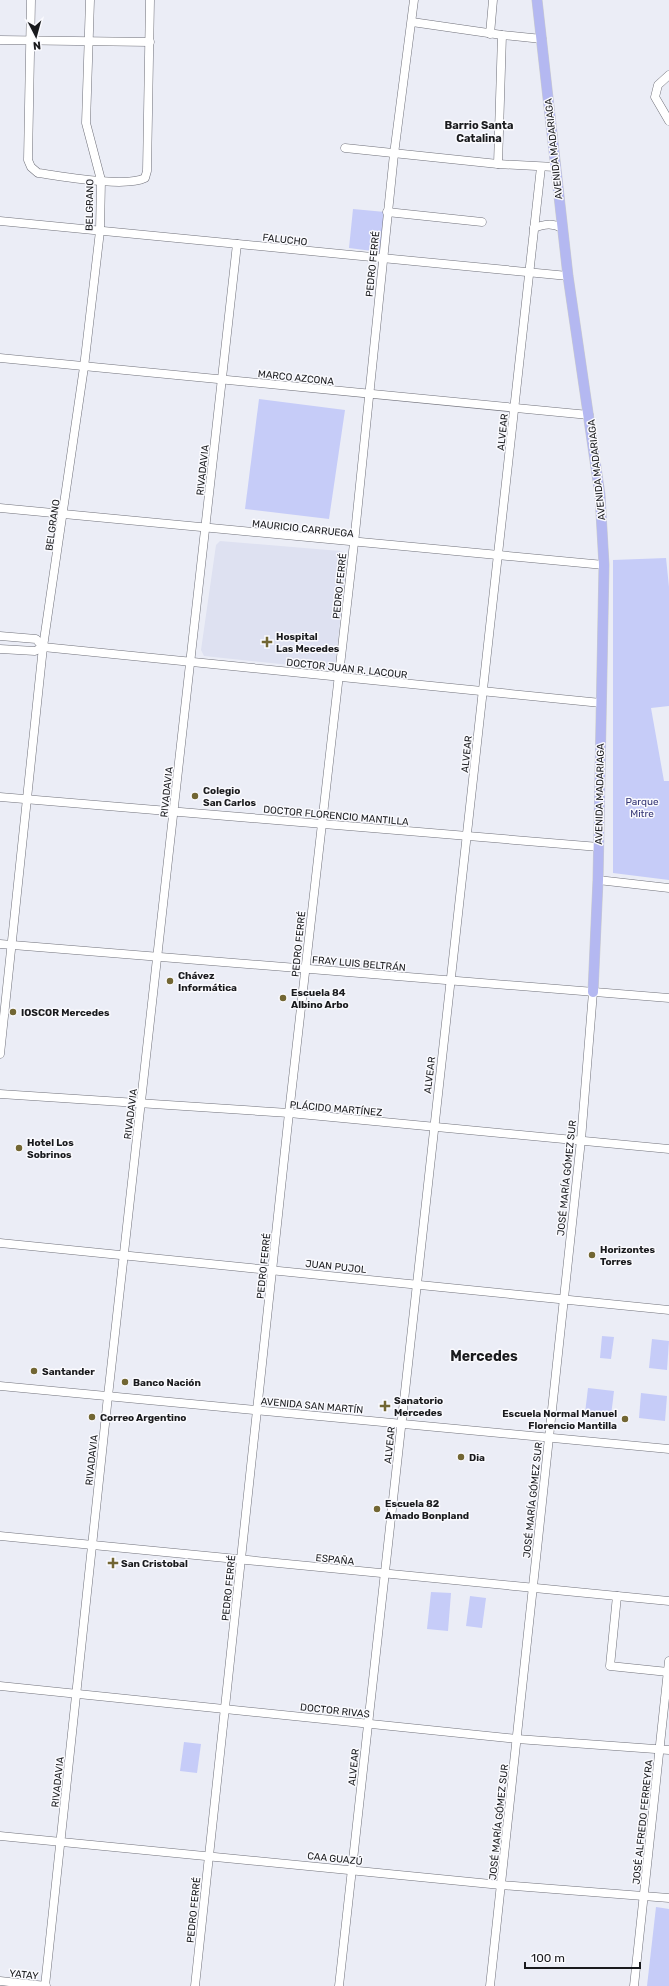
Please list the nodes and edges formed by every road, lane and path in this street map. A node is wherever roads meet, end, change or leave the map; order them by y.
1 (31, 0) edge
2 (90, 0) edge
3 (150, 0) edge
4 (414, 0) edge
5 (493, 0) edge
6 (537, 0) edge
7 (412, 22) junction
8 (490, 34) junction
9 (502, 35) junction
10 (542, 39) junction
11 (0, 40) edge
12 (30, 40) junction
13 (89, 41) junction
14 (150, 42) junction
15 (669, 75) edge
16 (669, 120) edge
17 (345, 148) dead end
18 (394, 154) junction
19 (498, 164) junction
20 (541, 167) junction
21 (555, 167) junction
22 (101, 180) junction
23 (387, 212) junction
24 (0, 221) edge
25 (482, 222) dead end
26 (534, 228) junction
27 (562, 228) junction
28 (100, 231) junction
29 (237, 244) junction
30 (382, 258) junction
31 (529, 272) junction
32 (568, 276) junction
33 (0, 358) edge
34 (84, 367) junction
35 (222, 380) junction
36 (368, 394) junction
37 (514, 408) junction
38 (590, 415) junction
39 (0, 508) edge
40 (64, 514) junction
41 (205, 528) junction
42 (354, 543) junction
43 (498, 556) junction
44 (604, 565) junction
45 (0, 636) edge
46 (44, 647) junction
47 (0, 648) edge
48 (191, 661) junction
49 (339, 677) junction
50 (483, 691) junction
51 (601, 703) junction
52 (0, 797) edge
53 (27, 800) junction
54 (174, 812) junction
55 (321, 824) junction
56 (467, 835) junction
57 (598, 847) junction
58 (598, 880) junction
59 (669, 888) edge
60 (0, 944) edge
61 (12, 944) junction
62 (158, 956) junction
63 (305, 968) junction
64 (450, 980) junction
65 (593, 992) junction
66 (669, 998) edge
67 (0, 1054) edge
68 (0, 1094) edge
69 (142, 1103) junction
70 (289, 1113) junction
71 (434, 1127) junction
72 (581, 1140) junction
73 (669, 1149) edge
74 (0, 1243) edge
75 (124, 1255) junction
76 (272, 1270) junction
77 (417, 1285) junction
78 (563, 1299) junction
79 (669, 1310) edge
80 (0, 1386) edge
81 (108, 1396) junction
82 (257, 1410) junction
83 (401, 1424) junction
84 (549, 1438) junction
85 (669, 1449) edge
86 (0, 1536) edge
87 (92, 1545) junction
88 (241, 1560) junction
89 (384, 1573) junction
90 (533, 1588) junction
91 (617, 1596) junction
92 (669, 1601) edge
93 (669, 1661) edge
94 (668, 1672) junction
95 (0, 1686) edge
96 (76, 1694) junction
97 (225, 1709) junction
98 (368, 1724) junction
99 (517, 1739) junction
100 (660, 1748) junction
101 (669, 1750) edge
102 (0, 1836) edge
103 (60, 1842) junction
104 (209, 1856) junction
105 (352, 1870) junction
106 (501, 1885) junction
107 (644, 1896) junction
108 (669, 1898) edge
109 (0, 1982) edge
110 (45, 1986) edge
111 (195, 1986) edge
112 (338, 1986) edge
113 (490, 1986) edge
114 (634, 1986) edge

1 - 12 street
2 - 13 street, BELGRANO
3 - 14 street
4 - 7 street, PEDRO FERRÉ
5 - 8 street
6 - 10 main road, AVENIDA MADARIAGA
7 - 8 street
7 - 18 street, PEDRO FERRÉ
8 - 9 street
9 - 10 street
9 - 19 street
10 - 21 main road, AVENIDA MADARIAGA
11 - 12 street
12 - 13 street
12 - 22 street
13 - 14 street
13 - 22 street, BELGRANO
14 - 22 street
15 - 16 street
17 - 18 street
18 - 19 street
18 - 23 street, PEDRO FERRÉ
19 - 20 street
20 - 21 street
20 - 26 street, ALVEAR
21 - 27 main road, AVENIDA MADARIAGA
22 - 28 street, BELGRANO
23 - 25 street
23 - 30 street, PEDRO FERRÉ
24 - 28 street, FALUCHO
26 - 27 street
26 - 31 street, ALVEAR
27 - 32 main road, AVENIDA MADARIAGA
28 - 29 street, FALUCHO
28 - 34 street, BELGRANO
29 - 30 street, FALUCHO
29 - 35 street, RIVADAVIA
30 - 31 street, FALUCHO
30 - 36 street, PEDRO FERRÉ
31 - 32 street, FALUCHO
31 - 37 street, ALVEAR
32 - 38 main road, AVENIDA MADARIAGA
33 - 34 street, MARCO AZCONA
34 - 35 street, MARCO AZCONA
34 - 40 street, BELGRANO
35 - 36 street, MARCO AZCONA
35 - 41 street, RIVADAVIA
36 - 37 street, MARCO AZCONA
36 - 42 street, PEDRO FERRÉ
37 - 38 street, MARCO AZCONA
37 - 43 street, ALVEAR
38 - 44 main road, AVENIDA MADARIAGA
39 - 40 street, MAURICIO CARRUEGA
40 - 41 street, MAURICIO CARRUEGA
40 - 46 street, BELGRANO
41 - 42 street, MAURICIO CARRUEGA
41 - 48 street, RIVADAVIA
42 - 43 street, MAURICIO CARRUEGA
42 - 49 street, PEDRO FERRÉ
43 - 44 street, MAURICIO CARRUEGA
43 - 50 street, ALVEAR
44 - 51 main road, AVENIDA MADARIAGA
45 - 46 street
46 - 47 street
46 - 48 street, DOCTOR JUAN R. LACOUR
46 - 53 street, BELGRANO
48 - 49 street, DOCTOR JUAN R. LACOUR
48 - 54 street, RIVADAVIA
49 - 50 street, DOCTOR JUAN R. LACOUR
49 - 55 street, PEDRO FERRÉ
50 - 51 street, DOCTOR JUAN R. LACOUR
50 - 56 street, ALVEAR
51 - 57 main road, AVENIDA MADARIAGA
52 - 53 street, DOCTOR FLORENCIO MANTILLA
53 - 54 street, DOCTOR FLORENCIO MANTILLA
53 - 61 street, BELGRANO
54 - 55 street, DOCTOR FLORENCIO MANTILLA
54 - 62 street, RIVADAVIA
55 - 56 street, DOCTOR FLORENCIO MANTILLA
55 - 63 street, PEDRO FERRÉ
56 - 57 street, DOCTOR FLORENCIO MANTILLA
56 - 64 street, ALVEAR
57 - 58 main road, AVENIDA MADARIAGA
58 - 59 street
58 - 65 main road, AVENIDA MADARIAGA
60 - 61 street, FRAY LUIS BELTRÁN
61 - 62 street, FRAY LUIS BELTRÁN
61 - 67 street, BELGRANO
62 - 63 street, FRAY LUIS BELTRÁN
62 - 69 street, RIVADAVIA
63 - 64 street, FRAY LUIS BELTRÁN
63 - 70 street, PEDRO FERRÉ
64 - 65 street, FRAY LUIS BELTRÁN
64 - 71 street, ALVEAR
65 - 66 street, FRAY LUIS BELTRÁN
65 - 72 street, JOSÉ MARÍA GÓMEZ SUR
68 - 69 street, PLÁCIDO MARTÍNEZ
69 - 70 street, PLÁCIDO MARTÍNEZ
69 - 75 street, RIVADAVIA
70 - 71 street, PLÁCIDO MARTÍNEZ
70 - 76 street, PEDRO FERRÉ
71 - 72 street, PLÁCIDO MARTÍNEZ
71 - 77 street, ALVEAR
72 - 73 street, PLÁCIDO MARTÍNEZ
72 - 78 street, JOSÉ MARÍA GÓMEZ SUR
74 - 75 street, JUAN PUJOL
75 - 76 street, JUAN PUJOL
75 - 81 street, RIVADAVIA
76 - 77 street, JUAN PUJOL
76 - 82 street, PEDRO FERRÉ
77 - 78 street, JUAN PUJOL
77 - 83 street, ALVEAR
78 - 79 street, JUAN PUJOL
78 - 84 street, JOSÉ MARÍA GÓMEZ SUR
80 - 81 street, AVENIDA SAN MARTÍN
81 - 82 street, AVENIDA SAN MARTÍN
81 - 87 street, RIVADAVIA
82 - 83 street, AVENIDA SAN MARTÍN
82 - 88 street, PEDRO FERRÉ
83 - 84 street, AVENIDA SAN MARTÍN
83 - 89 street, ALVEAR
84 - 85 street, AVENIDA SAN MARTÍN
84 - 90 street, JOSÉ MARÍA GÓMEZ SUR
86 - 87 street, ESPAÑA
87 - 88 street, ESPAÑA
87 - 96 street, RIVADAVIA
88 - 89 street, ESPAÑA
88 - 97 street, PEDRO FERRÉ
89 - 90 street, ESPAÑA
89 - 98 street, ALVEAR
90 - 91 street, ESPAÑA
90 - 99 street, JOSÉ MARÍA GÓMEZ SUR
91 - 92 street, ESPAÑA
91 - 94 street
93 - 94 street, JOSÉ ALFREDO FERREYRA
94 - 100 street, JOSÉ ALFREDO FERREYRA
95 - 96 street, DOCTOR RIVAS
96 - 97 street, DOCTOR RIVAS
96 - 103 street, RIVADAVIA
97 - 98 street, DOCTOR RIVAS
97 - 104 street, PEDRO FERRÉ
98 - 99 street, DOCTOR RIVAS
98 - 105 street, ALVEAR
99 - 100 street, DOCTOR RIVAS
99 - 106 street, JOSÉ MARÍA GÓMEZ SUR
100 - 101 street, DOCTOR RIVAS
100 - 107 street, JOSÉ ALFREDO FERREYRA
102 - 103 street, CAA GUAZÚ
103 - 104 street, CAA GUAZÚ
103 - 110 street, RIVADAVIA
104 - 105 street, CAA GUAZÚ
104 - 111 street, PEDRO FERRÉ
105 - 106 street, CAA GUAZÚ
105 - 112 street, ALVEAR
106 - 107 street, CAA GUAZÚ
106 - 113 street, JOSÉ MARÍA GÓMEZ SUR
107 - 108 street, CAA GUAZÚ
107 - 114 street, JOSÉ ALFREDO FERREYRA
109 - 110 street, YATAY

